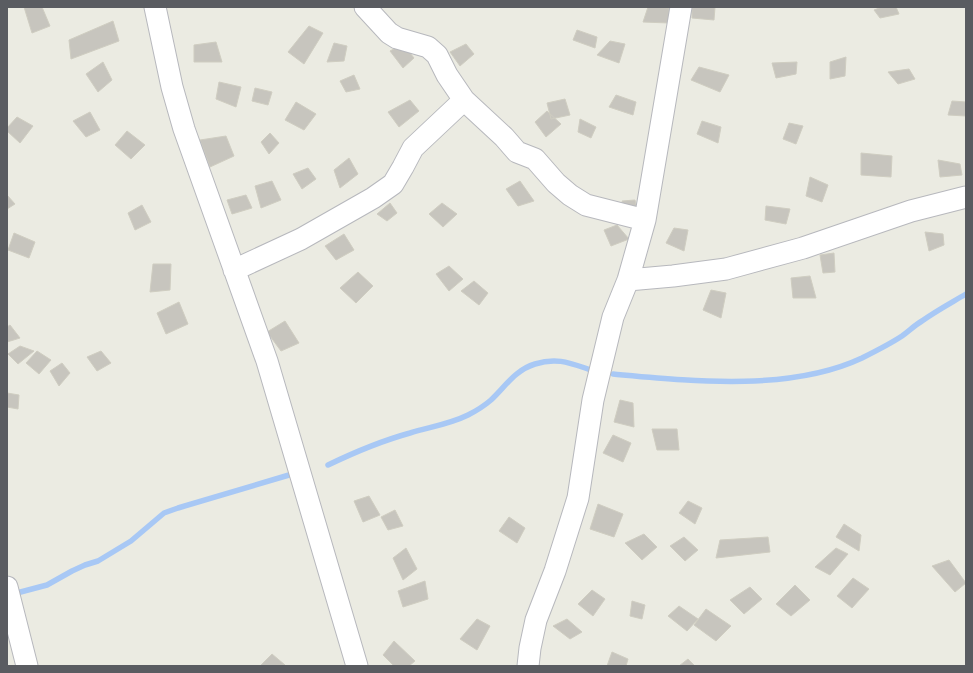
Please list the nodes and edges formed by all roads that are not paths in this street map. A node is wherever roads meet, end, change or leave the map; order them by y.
1 (155, 7) edge
2 (365, 7) edge
3 (681, 7) edge
4 (464, 100) junction
5 (966, 197) edge
6 (644, 220) junction
7 (234, 270) junction
8 (628, 280) junction
9 (7, 587) edge
10 (27, 666) edge
11 (357, 666) edge
12 (528, 666) edge

1 - 7 street
2 - 4 street
3 - 6 street
4 - 6 street
4 - 7 street
5 - 8 street
6 - 8 street
7 - 11 street
8 - 12 street
9 - 10 street

